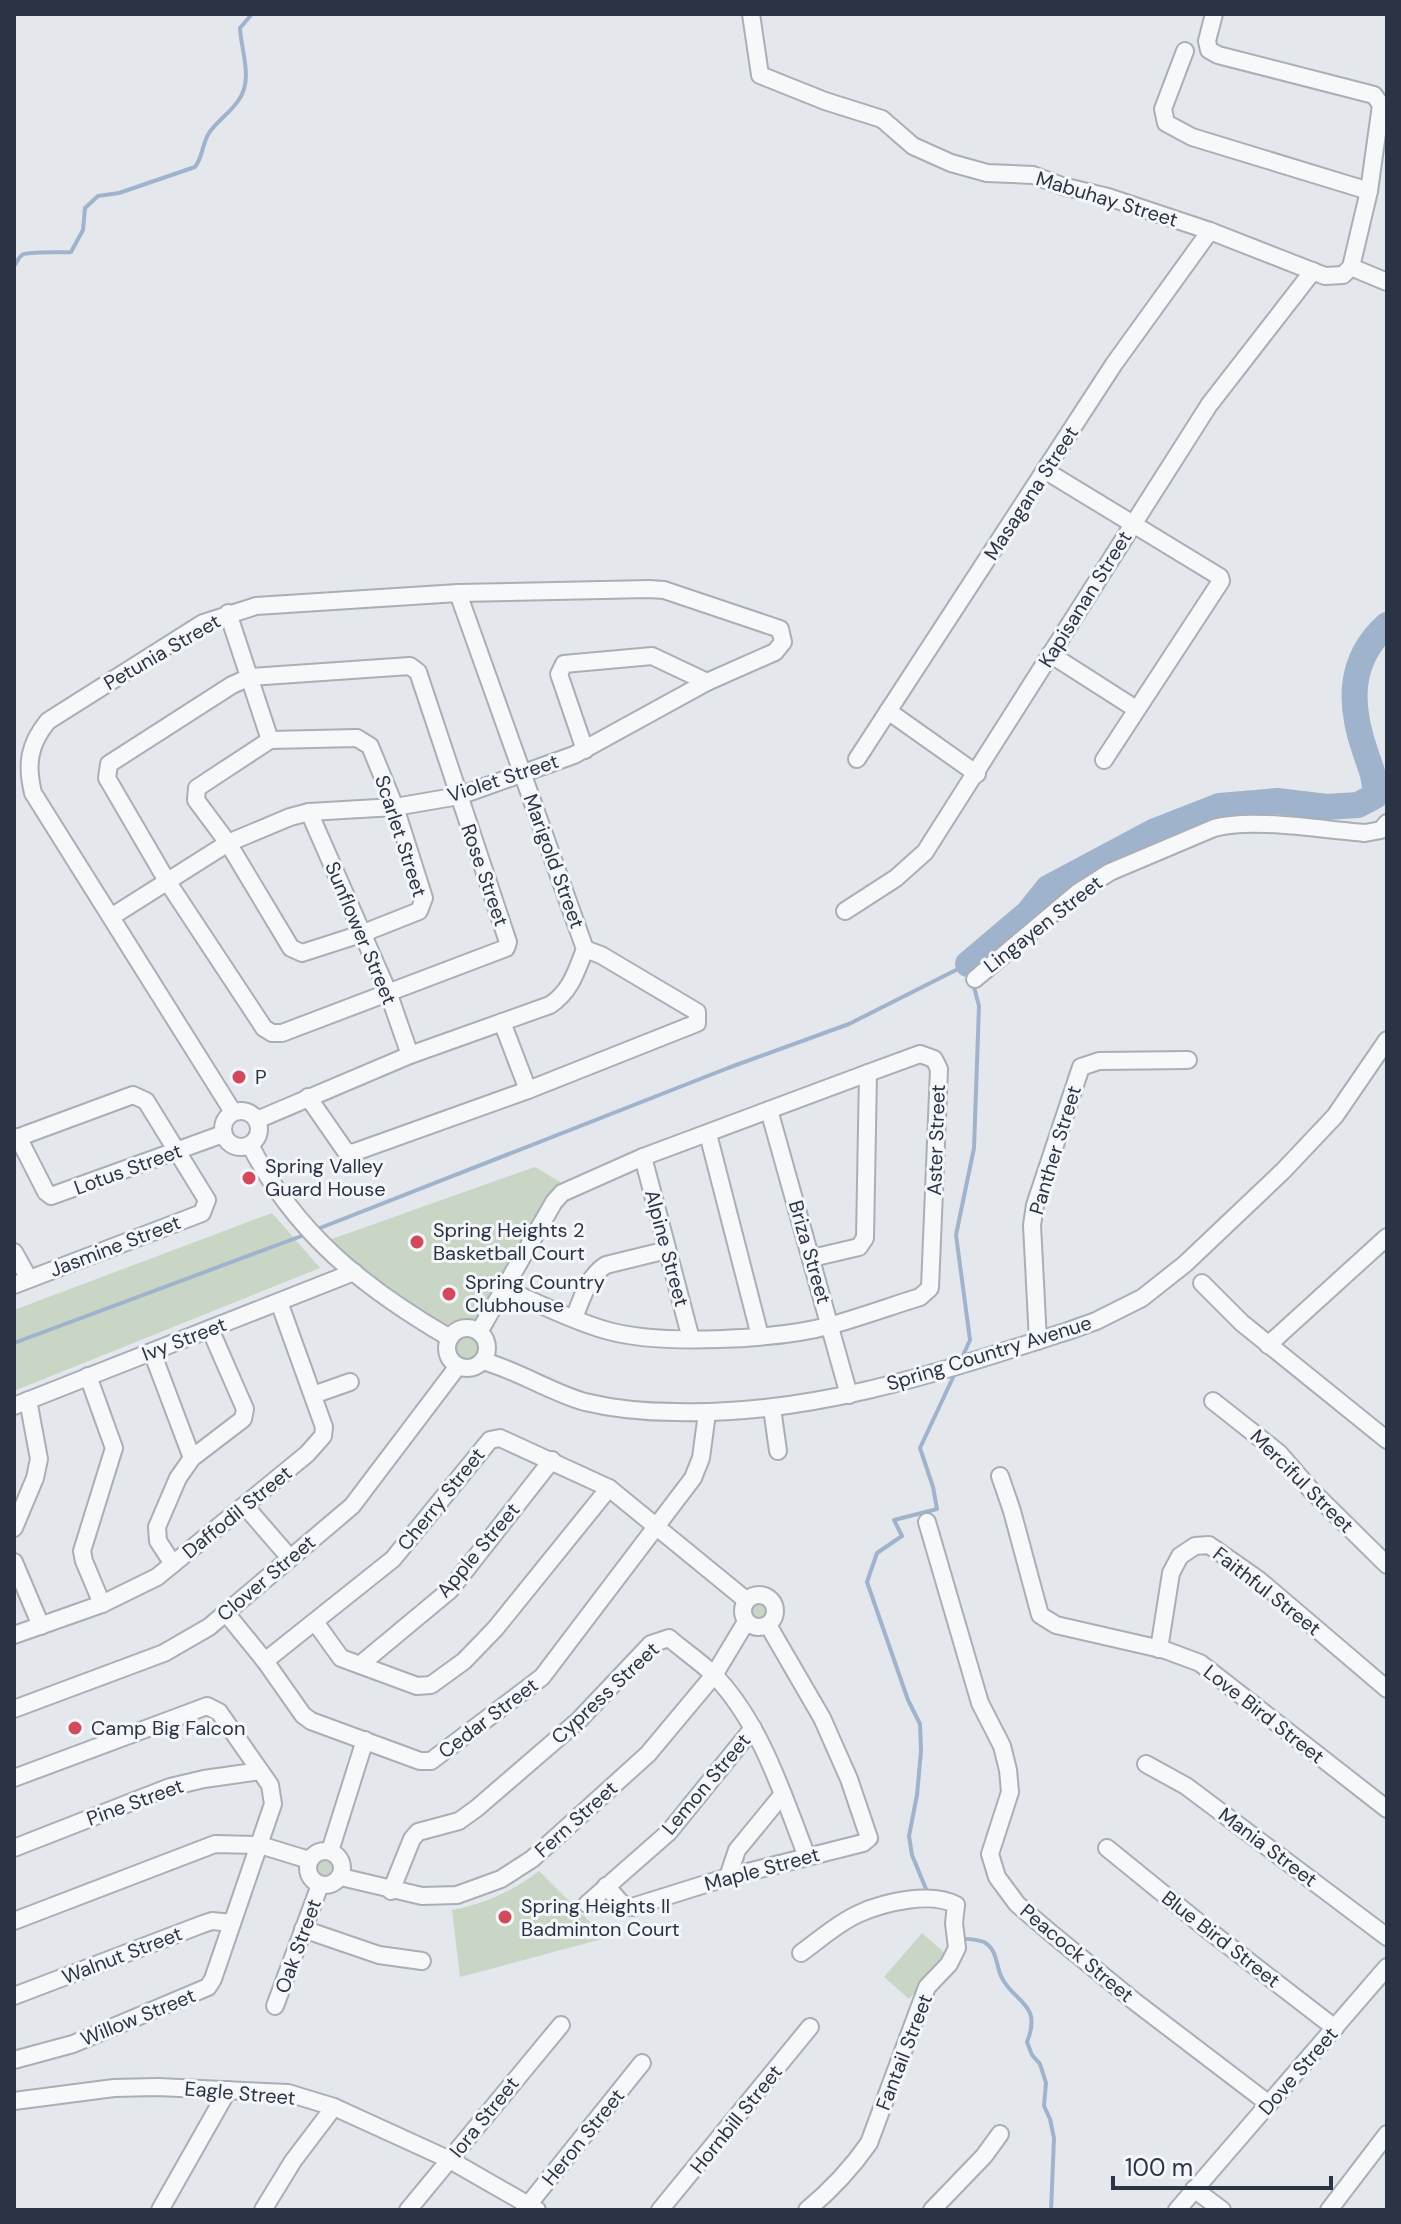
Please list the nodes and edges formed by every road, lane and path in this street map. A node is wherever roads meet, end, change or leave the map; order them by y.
1 (751, 14) edge
2 (1214, 14) edge
3 (1185, 51) dead end
4 (1369, 191) junction
5 (1210, 231) junction
6 (1313, 271) junction
7 (1344, 271) junction
8 (1387, 282) edge
9 (1046, 471) junction
10 (1134, 523) junction
11 (458, 593) junction
12 (228, 613) junction
13 (780, 629) joint
14 (1050, 654) junction
15 (250, 677) junction
16 (707, 682) junction
17 (1136, 709) junction
18 (888, 711) junction
19 (270, 740) junction
20 (585, 750) junction
21 (857, 759) dead end
22 (1104, 760) dead end
23 (523, 774) junction
24 (977, 774) junction
25 (459, 796) junction
26 (395, 807) junction
27 (309, 812) junction
28 (1387, 823) edge
29 (228, 843) junction
30 (167, 881) junction
31 (845, 911) dead end
32 (111, 917) junction
33 (361, 934) junction
34 (585, 949) junction
35 (975, 979) dead end
36 (388, 992) junction
37 (502, 1022) junction
38 (1387, 1040) edge
39 (410, 1055) junction
40 (1188, 1060) dead end
41 (868, 1073) junction
42 (528, 1090) junction
43 (308, 1097) junction
44 (769, 1110) junction
45 (233, 1112) junction
46 (257, 1120) junction
47 (223, 1134) junction
48 (708, 1134) junction
49 (16, 1138) edge
50 (250, 1145) junction
51 (177, 1152) junction
52 (643, 1157) junction
53 (1387, 1237) edge
54 (667, 1250) junction
55 (14, 1252) edge
56 (812, 1258) junction
57 (354, 1272) junction
58 (22, 1282) edge
59 (1202, 1283) dead end
60 (503, 1288) junction
61 (279, 1302) junction
62 (574, 1318) junction
63 (831, 1325) junction
64 (210, 1329) junction
65 (479, 1332) junction
66 (760, 1336) junction
67 (450, 1338) junction
68 (691, 1339) junction
69 (1038, 1341) junction
70 (1268, 1345) junction
71 (152, 1352) junction
72 (483, 1361) junction
73 (458, 1366) junction
74 (88, 1376) junction
75 (350, 1382) dead end
76 (313, 1395) junction
77 (849, 1395) junction
78 (1213, 1401) dead end
79 (21, 1403) edge
80 (772, 1408) junction
81 (707, 1413) junction
82 (1387, 1440) edge
83 (778, 1451) dead end
84 (192, 1458) junction
85 (552, 1460) junction
86 (1000, 1476) dead end
87 (609, 1488) junction
88 (245, 1506) junction
89 (927, 1522) dead end
90 (658, 1526) junction
91 (14, 1528) edge
92 (290, 1558) junction
93 (14, 1562) edge
94 (173, 1564) junction
95 (1387, 1565) edge
96 (746, 1600) junction
97 (102, 1604) junction
98 (226, 1613) junction
99 (315, 1622) junction
100 (746, 1622) junction
101 (768, 1625) junction
102 (41, 1626) junction
103 (14, 1635) edge
104 (1159, 1649) junction
105 (265, 1661) junction
106 (361, 1664) junction
107 (714, 1675) junction
108 (1387, 1689) edge
109 (14, 1709) edge
110 (753, 1728) junction
111 (365, 1740) junction
112 (1146, 1764) dead end
113 (260, 1771) junction
114 (14, 1778) edge
115 (783, 1794) junction
116 (1387, 1809) edge
117 (260, 1845) junction
118 (14, 1848) edge
119 (1107, 1848) dead end
120 (330, 1851) junction
121 (807, 1857) junction
122 (309, 1860) junction
123 (341, 1877) junction
124 (728, 1877) junction
125 (320, 1885) junction
126 (606, 1886) junction
127 (391, 1891) junction
128 (587, 1904) dead end
129 (14, 1921) edge
130 (232, 1923) junction
131 (303, 1929) junction
132 (1387, 1937) edge
133 (801, 1953) dead end
134 (422, 1961) dead end
135 (1387, 1967) edge
136 (14, 1996) edge
137 (275, 2006) dead end
138 (561, 2025) dead end
139 (810, 2027) dead end
140 (1335, 2028) junction
141 (14, 2060) edge
142 (642, 2063) dead end
143 (228, 2090) junction
144 (14, 2101) edge
145 (1269, 2104) junction
146 (334, 2107) junction
147 (1000, 2134) dead end
148 (1387, 2135) edge
149 (450, 2160) junction
150 (1194, 2189) junction
151 (530, 2209) edge
152 (160, 2210) edge
153 (263, 2210) edge
154 (408, 2210) edge
155 (660, 2210) edge
156 (807, 2210) edge
157 (932, 2210) edge
158 (1177, 2210) edge
159 (1222, 2210) edge
160 (1329, 2210) edge

1 - 5 street, Mabuhay Street
2 - 4 street
3 - 4 street
4 - 7 street
5 - 6 street, Mabuhay Street
5 - 9 street, Masagana Street
6 - 7 street, Mabuhay Street
6 - 10 street, Kapisanan Street
7 - 8 street, Mabuhay Street
9 - 10 street
9 - 18 street, Masagana Street
10 - 14 street, Kapisanan Street
10 - 17 street
11 - 12 street, Petunia Street
11 - 13 street, Petunia Street
11 - 23 street, Marigold Street
12 - 15 street
12 - 32 street, Petunia Street
13 - 16 street, Violet Street
14 - 17 street
14 - 24 street, Kapisanan Street
15 - 19 street
15 - 25 street, Rose Street
15 - 30 street, Rose Street
16 - 20 street, Violet Street
16 - 20 street
17 - 22 street
18 - 21 street, Masagana Street
18 - 24 street
19 - 26 street, Scarlet Street
19 - 29 street, Scarlet Street
20 - 23 street, Violet Street
23 - 25 street, Violet Street
23 - 34 street, Marigold Street
24 - 31 street, Kapisanan Street
25 - 26 street, Violet Street
25 - 36 street, Rose Street
26 - 27 street, Violet Street
26 - 33 street, Scarlet Street
27 - 29 street, Violet Street
27 - 33 street, Sunflower Street
28 - 35 street, Lingayen Street
29 - 30 street, Violet Street
29 - 33 street, Scarlet Street
30 - 32 street, Violet Street
30 - 36 street, Rose Street
32 - 45 street, Petunia Street
33 - 36 street, Sunflower Street
34 - 37 street, Marigold Street
34 - 42 street
36 - 39 street, Sunflower Street
37 - 39 street, Marigold Street
37 - 42 street
38 - 69 street, Spring Country Avenue
39 - 43 street, Marigold Street
40 - 69 street, Panther Street
41 - 44 street, Aster Street
41 - 56 street
41 - 63 street, Aster Street
42 - 43 street
43 - 46 street, Marigold Street
44 - 48 street, Aster Street
44 - 56 street, Briza Street
45 - 46 street
45 - 47 street
46 - 50 street
47 - 50 street
47 - 51 street, Lotus Street
48 - 52 street, Aster Street
48 - 66 street
49 - 51 street
49 - 51 street, Lotus Street
50 - 57 street
51 - 58 street, Jasmine Street
52 - 54 street, Alpine Street
52 - 60 street, Aster Street
53 - 70 street
54 - 62 street
54 - 68 street, Alpine Street
55 - 58 street
56 - 63 street, Briza Street
57 - 61 street, Ivy Street
57 - 67 street
59 - 70 street
60 - 62 street, Aster Street
60 - 65 street, Aster Street
61 - 64 street, Ivy Street
61 - 76 street, Daffodil Street
62 - 68 street, Aster Street
63 - 66 street, Aster Street
63 - 77 street, Briza Street
64 - 71 street, Ivy Street
64 - 84 street
65 - 67 street
65 - 72 street
66 - 68 street, Aster Street
67 - 73 street
69 - 77 street, Spring Country Avenue
70 - 82 street
71 - 74 street, Ivy Street
71 - 84 street
72 - 73 street
72 - 81 street, Spring Country Avenue
73 - 92 street, Clover Street
74 - 79 street, Ivy Street
74 - 97 street
75 - 76 street
76 - 88 street, Daffodil Street
77 - 80 street, Spring Country Avenue
78 - 95 street, Merciful Street
79 - 91 street
80 - 81 street, Spring Country Avenue
80 - 83 street
81 - 90 street, Cedar Street
84 - 94 street
85 - 87 street, Cherry Street
85 - 99 street, Cherry Street
85 - 106 street, Apple Street
86 - 104 street, Love Bird Street
87 - 90 street, Cherry Street
87 - 106 street
88 - 92 street
88 - 94 street, Daffodil Street
89 - 145 street, Peacock Street
90 - 96 street, Cherry Street
90 - 111 street, Cedar Street
92 - 98 street, Clover Street
93 - 102 street
94 - 97 street, Daffodil Street
96 - 100 street
96 - 101 street
97 - 102 street, Daffodil Street
98 - 105 street, Cedar Street
98 - 109 street, Clover Street
99 - 105 street, Cherry Street
99 - 106 street
100 - 101 street
100 - 107 street, Fern Street
101 - 121 street, Maple Street
102 - 103 street, Daffodil Street
104 - 108 street, Faithful Street
104 - 116 street, Love Bird Street
105 - 111 street, Cedar Street
107 - 110 street, Cypress Street
107 - 127 street, Fern Street
107 - 127 street, Cypress Street
110 - 115 street, Cypress Street
110 - 126 street, Lemon Street
111 - 120 street
112 - 132 street, Mania Street
113 - 114 street, Willow Street
113 - 117 street, Willow Street
113 - 118 street, Pine Street
115 - 121 street, Cypress Street
115 - 124 street
117 - 122 street
117 - 129 street
117 - 130 street, Willow Street
119 - 140 street, Blue Bird Street
120 - 122 street
120 - 123 street
121 - 124 street, Maple Street
122 - 125 street
123 - 125 street
123 - 127 street, Fern Street
124 - 126 street, Maple Street
125 - 131 street, Oak Street
126 - 128 street, Lemon Street
130 - 136 street, Walnut Street
130 - 141 street, Willow Street
131 - 134 street
131 - 137 street, Oak Street
133 - 156 street, Fantail Street
135 - 140 street, Dove Street
138 - 149 street, Iora Street
139 - 155 street, Hornbill Street
140 - 145 street, Dove Street
142 - 151 street, Heron Street
143 - 144 street, Eagle Street
143 - 146 street, Eagle Street
143 - 152 street
145 - 150 street, Dove Street
146 - 149 street, Eagle Street
146 - 153 street
147 - 157 street
148 - 160 street
149 - 151 street, Eagle Street
149 - 154 street, Iora Street
150 - 158 street, Dove Street
150 - 159 street

